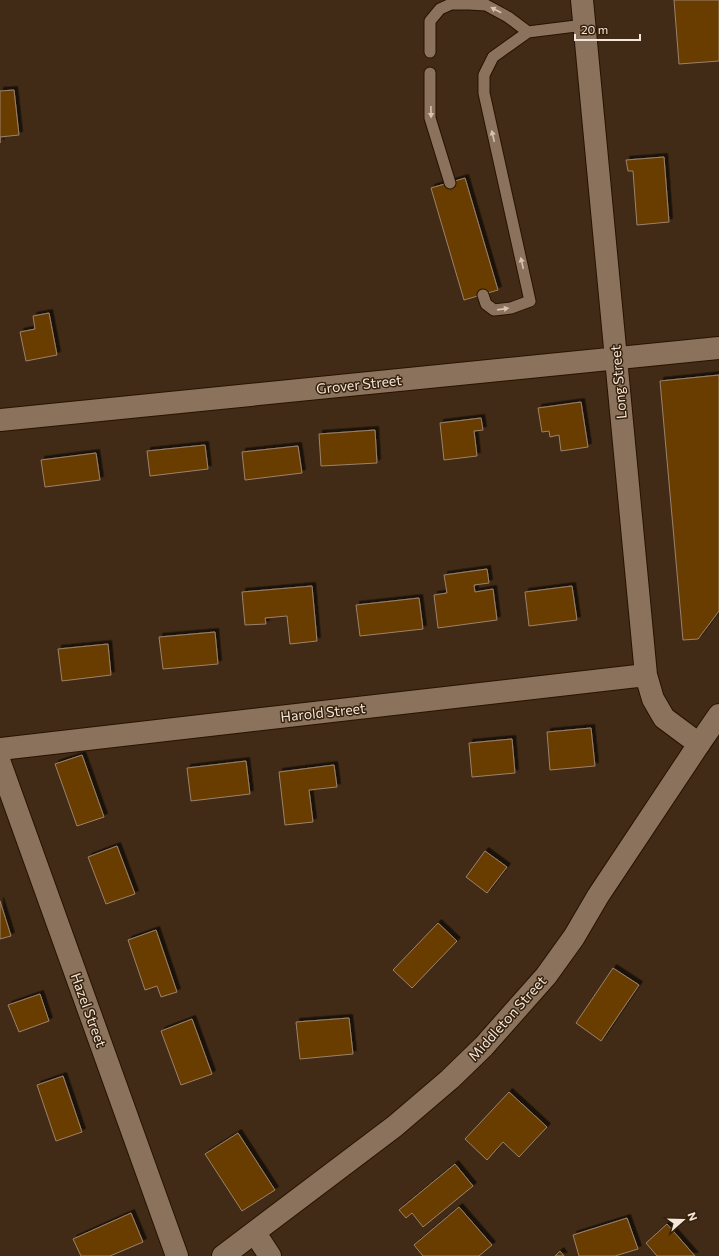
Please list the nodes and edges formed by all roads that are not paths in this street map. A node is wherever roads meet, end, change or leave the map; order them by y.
1 (582, 0) edge
2 (584, 24) junction
3 (528, 32) junction
4 (430, 52) dead end
5 (430, 73) dead end
6 (450, 183) dead end
7 (483, 294) dead end
8 (719, 348) edge
9 (616, 358) junction
10 (0, 420) edge
11 (646, 675) junction
12 (719, 715) edge
13 (698, 744) junction
14 (0, 749) edge
15 (0, 763) edge
16 (254, 1233) junction
17 (177, 1256) edge
18 (223, 1256) edge
19 (270, 1256) edge

1 - 2 street, Long Street
2 - 3 lane
2 - 9 street, Long Street
3 -> 4 lane
7 -> 3 lane
5 -> 6 lane
8 - 9 street, Grover Street
9 - 10 street, Grover Street
9 - 11 street, Long Street
11 - 13 street, Long Street
11 - 14 street, Harold Street
12 - 13 street, Middleton Street
13 - 16 street, Middleton Street
15 - 17 street, Hazel Street
16 - 18 street, Middleton Street
16 - 19 street

